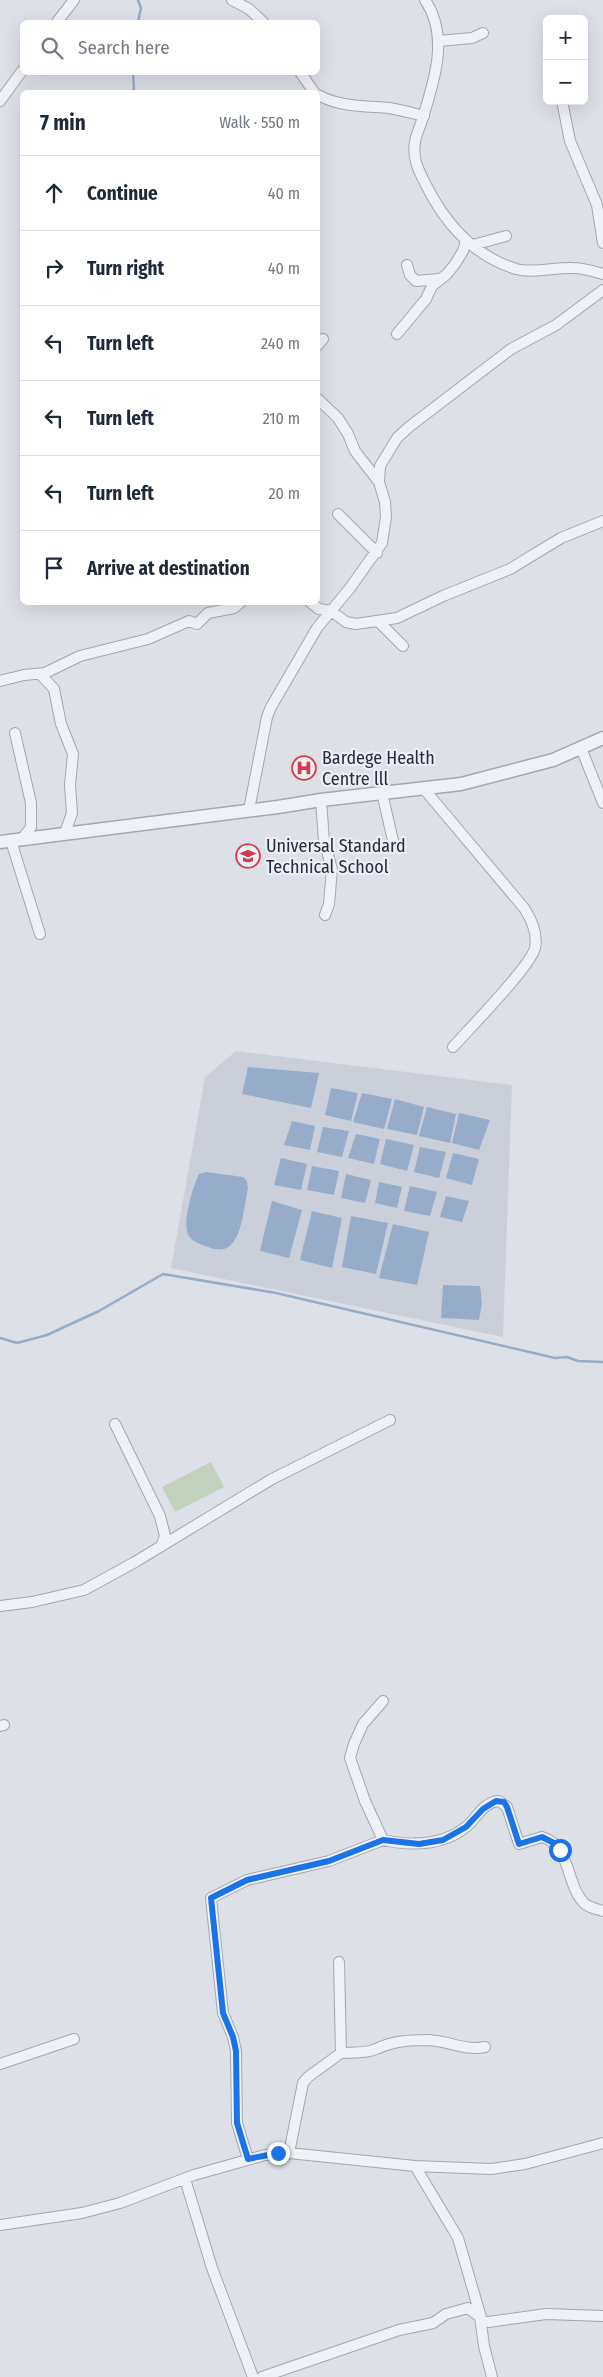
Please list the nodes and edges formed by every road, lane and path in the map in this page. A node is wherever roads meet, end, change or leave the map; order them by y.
1 (74, 0) edge
2 (232, 0) edge
3 (424, 0) edge
4 (59, 20) edge
5 (261, 20) edge
6 (483, 33) dead end
7 (439, 41) junction
8 (20, 74) edge
9 (302, 75) edge
10 (312, 90) edge
11 (320, 96) edge
12 (0, 102) edge
13 (563, 106) dead end
14 (424, 116) junction
15 (506, 236) dead end
16 (470, 242) junction
17 (603, 243) edge
18 (407, 265) dead end
19 (603, 274) edge
20 (439, 279) junction
21 (603, 290) edge
22 (397, 334) dead end
23 (320, 401) edge
24 (380, 482) junction
25 (338, 514) dead end
26 (603, 521) edge
27 (377, 553) junction
28 (238, 605) edge
29 (314, 605) edge
30 (331, 611) junction
31 (378, 621) junction
32 (403, 646) dead end
33 (40, 674) junction
34 (0, 681) edge
35 (15, 733) dead end
36 (603, 738) edge
37 (581, 748) junction
38 (424, 790) junction
39 (382, 793) junction
40 (321, 800) junction
41 (603, 803) edge
42 (249, 810) junction
43 (65, 833) junction
44 (11, 840) edge
45 (394, 845) dead end
46 (325, 915) dead end
47 (40, 934) dead end
48 (453, 1047) dead end
49 (390, 1420) dead end
50 (115, 1424) dead end
51 (162, 1544) junction
52 (0, 1606) edge
53 (383, 1701) dead end
54 (383, 1840) junction
55 (603, 1911) edge
56 (339, 1962) dead end
57 (74, 2039) dead end
58 (485, 2047) dead end
59 (341, 2053) junction
60 (0, 2064) edge
61 (603, 2144) edge
62 (289, 2153) junction
63 (248, 2159) junction
64 (415, 2166) junction
65 (185, 2179) junction
66 (0, 2225) edge
67 (603, 2316) edge
68 (480, 2317) junction
69 (252, 2377) edge
70 (262, 2377) edge
71 (492, 2377) edge

1 - 4 street
2 - 5 street
3 - 7 street
6 - 7 street
7 - 14 street
8 - 12 street
9 - 10 street
11 - 14 street
13 - 17 street
14 - 16 street
15 - 16 street
16 - 19 street
16 - 20 street
18 - 20 street
20 - 22 street
21 - 24 street
23 - 24 street
24 - 27 street
25 - 27 street
26 - 31 street
27 - 30 street
28 - 33 street
29 - 30 street
30 - 31 street
30 - 42 street
31 - 32 street
33 - 34 street
33 - 43 street
35 - 44 street
36 - 37 street
37 - 38 street
37 - 41 street
38 - 39 street
38 - 48 street
39 - 40 street
39 - 45 street
40 - 42 street
40 - 46 street
42 - 43 street
43 - 44 street
44 - 47 street
49 - 51 street
50 - 51 street
51 - 52 street
53 - 54 street
54 - 55 street
54 - 63 street
56 - 59 street
57 - 60 street
58 - 59 street
59 - 62 street
61 - 64 street
62 - 63 street
62 - 64 street
63 - 65 street
64 - 68 street
65 - 66 street
65 - 69 street
67 - 68 street
68 - 70 street
68 - 71 street

